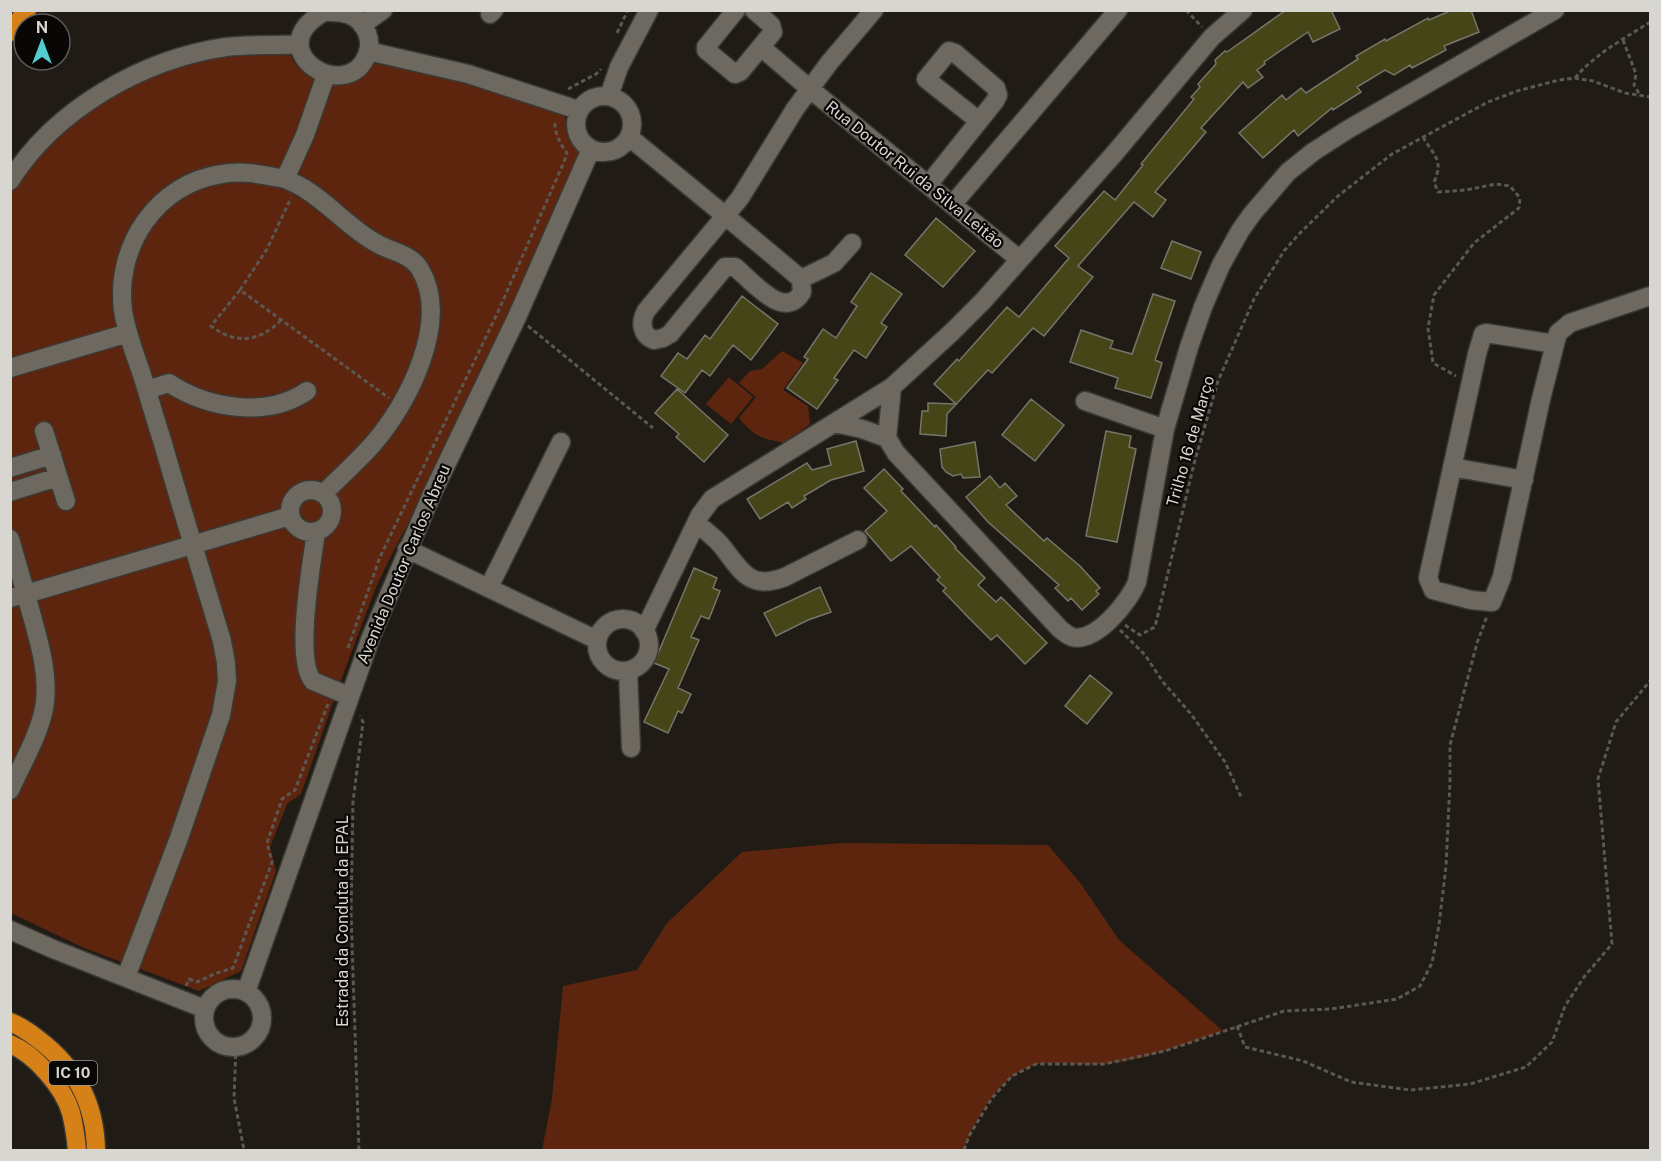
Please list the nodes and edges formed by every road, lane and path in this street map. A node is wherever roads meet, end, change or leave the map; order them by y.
1 (27, 10) edge
2 (383, 10) edge
3 (649, 10) edge
4 (736, 10) edge
5 (754, 10) edge
6 (874, 10) edge
7 (1118, 10) edge
8 (1186, 10) edge
9 (1244, 10) edge
10 (1555, 10) edge
11 (1650, 22) edge
12 (362, 25) junction
13 (10, 32) edge
14 (1212, 37) junction
15 (1623, 39) junction
16 (299, 44) junction
17 (761, 47) junction
18 (368, 51) junction
19 (326, 75) junction
20 (1575, 78) junction
21 (810, 89) junction
22 (609, 96) junction
23 (1641, 96) junction
24 (1650, 97) edge
25 (578, 110) junction
26 (979, 122) dead end
27 (630, 136) junction
28 (1422, 136) junction
29 (591, 150) junction
30 (10, 181) edge
31 (291, 182) junction
32 (928, 185) junction
33 (952, 205) junction
34 (724, 215) junction
35 (852, 243) dead end
36 (1019, 259) junction
37 (801, 279) junction
38 (240, 290) junction
39 (1650, 296) edge
40 (517, 317) junction
41 (281, 320) junction
42 (128, 333) junction
43 (1555, 344) junction
44 (10, 368) edge
45 (1470, 385) junction
46 (892, 387) junction
47 (147, 390) junction
48 (307, 391) dead end
49 (1085, 401) dead end
50 (400, 406) junction
51 (835, 423) junction
52 (653, 428) dead end
53 (1165, 429) junction
54 (44, 431) dead end
55 (887, 438) junction
56 (561, 442) dead end
57 (51, 455) junction
58 (1452, 467) junction
59 (10, 468) edge
60 (58, 477) junction
61 (1524, 480) junction
62 (10, 492) edge
63 (325, 492) junction
64 (66, 501) dead end
65 (290, 516) junction
66 (696, 523) junction
67 (316, 532) junction
68 (10, 540) edge
69 (858, 540) dead end
70 (193, 546) junction
71 (407, 549) junction
72 (489, 588) junction
73 (18, 596) edge
74 (1492, 602) junction
75 (1113, 618) junction
76 (644, 631) junction
77 (597, 640) junction
78 (628, 671) junction
79 (1650, 681) edge
80 (349, 696) junction
81 (631, 748) dead end
82 (10, 790) edge
83 (1242, 799) dead end
84 (10, 930) edge
85 (126, 977) junction
86 (246, 992) junction
87 (206, 1009) junction
88 (10, 1022) edge
89 (1237, 1026) junction
90 (10, 1044) edge
91 (236, 1047) junction
92 (77, 1150) edge
93 (96, 1150) edge
94 (244, 1150) edge
95 (358, 1150) edge
96 (964, 1150) edge

1 - 13 highway
2 - 12 street
3 - 22 street
4 - 17 street
5 - 17 street
6 - 21 street
7 - 33 street
8 - 14 path
9 - 14 street
10 - 53 street
11 - 15 path
12 - 16 street
12 - 18 street
14 - 36 street
15 - 20 path
15 - 23 path
16 - 19 street
16 - 30 street
17 - 21 street, Rua Doutor Rui da Silva Leitão
18 - 19 street
18 - 25 street
19 - 31 street
20 - 23 path, Trilho 16 de Março
20 - 28 path, Trilho 16 de Março
21 - 32 street, Rua Doutor Rui da Silva Leitão
21 - 34 street
22 - 25 street
22 - 27 street
23 - 24 path, Trilho 16 de Março
25 - 29 street
26 - 32 street
27 - 29 street
27 - 34 street
28 - 45 path
28 - 75 path, Trilho 16 de Março
29 - 40 street, Avenida Doutor Carlos Abreu
31 - 38 path
31 - 42 street
31 - 50 street
32 - 33 street, Rua Doutor Rui da Silva Leitão
33 - 36 street, Rua Doutor Rui da Silva Leitão
34 - 37 street
34 - 37 street
35 - 37 street
36 - 46 street
38 - 41 path
38 - 41 path
39 - 43 street
40 - 52 path
40 - 71 street, Avenida Doutor Carlos Abreu
41 - 50 path
42 - 44 street
42 - 47 street
43 - 45 street
43 - 61 street
45 - 58 street
46 - 51 street
46 - 55 street
47 - 48 street
47 - 70 street
49 - 53 street
50 - 63 street
51 - 55 street
51 - 66 street
53 - 75 street
54 - 57 street
55 - 75 street
56 - 72 street
57 - 59 street
57 - 60 street
58 - 61 street
58 - 74 street
60 - 62 street
60 - 64 street
61 - 74 street
63 - 65 street
63 - 67 street
65 - 67 street
65 - 70 street
66 - 69 street
66 - 76 street
67 - 80 street
68 - 73 street
70 - 73 street
70 - 85 street
71 - 72 street
71 - 80 street, Avenida Doutor Carlos Abreu
72 - 77 street
73 - 82 street
74 - 89 path
75 - 83 path
76 - 77 street
76 - 78 street
77 - 78 street
78 - 81 street
79 - 89 path
80 - 86 street, Avenida Doutor Carlos Abreu
80 - 95 path, Estrada da Conduta da EPAL
84 - 85 street
85 - 87 street
86 - 87 street
86 - 91 street
87 - 91 street
88 - 93 highway, IC 10
89 - 96 path
90 - 92 highway, IC 10
91 - 94 path

